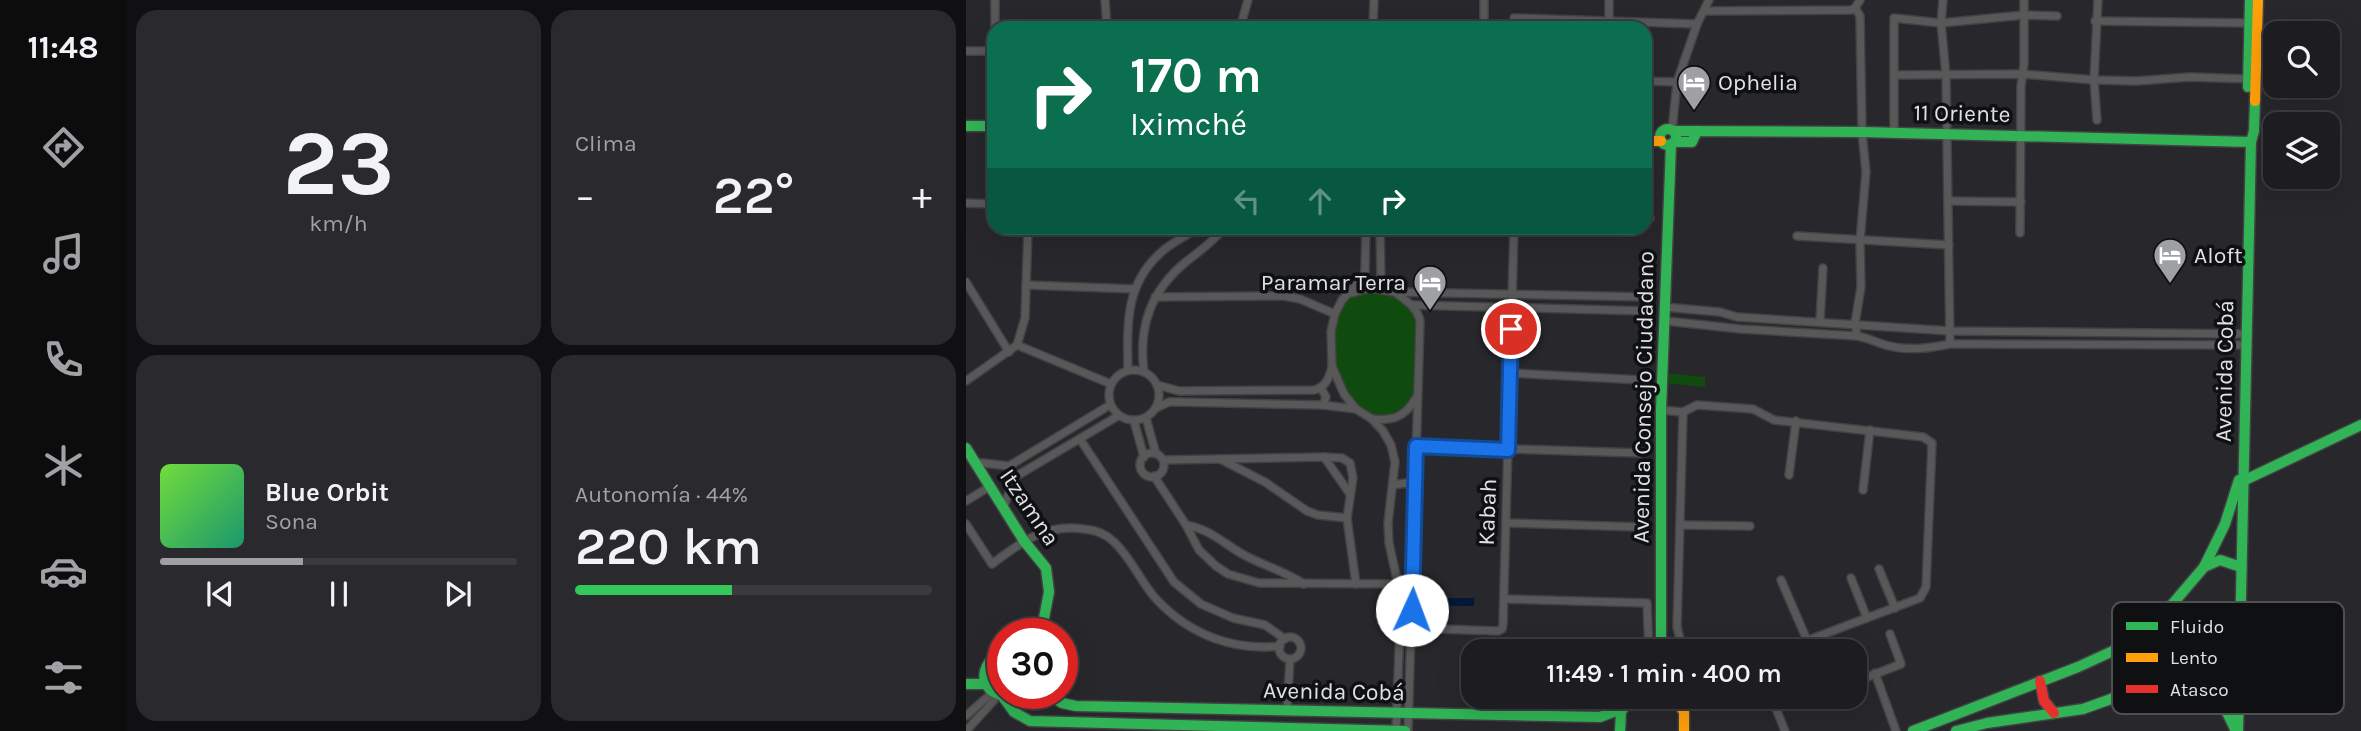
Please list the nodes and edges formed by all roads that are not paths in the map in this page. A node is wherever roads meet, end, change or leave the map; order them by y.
1 (995, 0) edge
2 (1105, 0) edge
3 (1248, 0) edge
4 (1374, 0) edge
5 (1484, 0) edge
6 (1609, 0) edge
7 (1709, 0) edge
8 (1860, 0) edge
9 (1943, 0) edge
10 (2024, 0) edge
11 (2098, 0) edge
12 (2250, 0) edge
13 (2258, 0) edge
14 (1855, 8) junction
15 (1704, 10) junction
16 (2025, 15) junction
17 (2057, 16) dead end
18 (1514, 18) dead end
19 (995, 21) edge
20 (1106, 21) edge
21 (1242, 21) edge
22 (1373, 21) edge
23 (1484, 21) edge
24 (1555, 21) edge
25 (1609, 21) edge
26 (2095, 21) junction
27 (1941, 23) junction
28 (2253, 23) junction
29 (1697, 24) junction
30 (1652, 25) edge
31 (966, 51) edge
32 (987, 51) edge
33 (2022, 74) junction
34 (1895, 75) junction
35 (1946, 75) junction
36 (2251, 78) junction
37 (2094, 80) junction
38 (1652, 81) edge
39 (1677, 82) junction
40 (2097, 120) dead end
41 (966, 126) edge
42 (987, 126) edge
43 (1862, 132) junction
44 (1894, 134) junction
45 (1947, 134) junction
46 (2021, 135) junction
47 (1670, 138) junction
48 (2251, 138) junction
49 (1652, 140) edge
50 (1948, 201) junction
51 (2021, 202) junction
52 (966, 203) edge
53 (987, 204) edge
54 (2020, 233) dead end
55 (1028, 235) edge
56 (1186, 235) edge
57 (1218, 235) edge
58 (1366, 235) edge
59 (1380, 235) edge
60 (1514, 235) edge
61 (1797, 236) dead end
62 (1860, 241) junction
63 (1949, 245) junction
64 (1823, 268) dead end
65 (1166, 281) junction
66 (966, 282) edge
67 (1026, 285) junction
68 (1134, 289) junction
69 (1394, 292) junction
70 (1513, 293) junction
71 (1348, 295) junction
72 (1177, 296) junction
73 (1155, 297) junction
74 (1650, 297) dead end
75 (1412, 305) junction
76 (1512, 307) junction
77 (1664, 307) junction
78 (1648, 310) dead end
79 (1720, 312) junction
80 (1335, 314) junction
81 (1737, 317) junction
82 (1787, 318) junction
83 (1665, 321) junction
84 (1820, 321) junction
85 (1129, 323) junction
86 (1855, 323) junction
87 (1711, 326) junction
88 (1876, 326) junction
89 (1144, 328) junction
90 (1741, 329) junction
91 (1951, 331) junction
92 (1786, 332) junction
93 (2042, 332) junction
94 (1857, 336) junction
95 (1870, 338) junction
96 (2246, 340) junction
97 (1950, 344) junction
98 (2043, 344) junction
99 (1017, 345) junction
100 (1009, 352) junction
101 (1332, 366) junction
102 (1128, 370) junction
103 (1144, 372) junction
104 (1510, 373) junction
105 (1642, 380) dead end
106 (966, 381) edge
107 (1111, 384) junction
108 (1157, 385) junction
109 (1321, 388) junction
110 (1416, 397) junction
111 (1110, 405) junction
112 (1323, 405) junction
113 (1156, 408) junction
114 (1356, 409) junction
115 (1661, 410) junction
116 (1683, 412) junction
117 (1118, 416) junction
118 (1146, 418) junction
119 (1372, 419) junction
120 (1134, 421) junction
121 (1796, 421) junction
122 (2361, 425) edge
123 (1870, 430) junction
124 (1080, 439) junction
125 (1416, 446) junction
126 (966, 448) edge
127 (1508, 450) junction
128 (1640, 453) dead end
129 (1156, 454) junction
130 (1144, 457) junction
131 (1216, 457) junction
132 (1324, 457) junction
133 (1163, 460) junction
134 (974, 462) junction
135 (1009, 466) junction
136 (2243, 467) junction
137 (1789, 475) dead end
138 (1154, 476) junction
139 (1015, 477) junction
140 (2243, 481) junction
141 (1393, 485) junction
142 (989, 487) junction
143 (1863, 490) dead end
144 (1415, 491) junction
145 (1351, 495) junction
146 (966, 501) edge
147 (1004, 506) junction
148 (1347, 518) junction
149 (1506, 523) junction
150 (966, 524) edge
151 (1186, 525) junction
152 (1680, 525) junction
153 (1749, 526) dead end
154 (1641, 527) dead end
155 (1024, 541) junction
156 (2204, 567) junction
157 (2241, 567) junction
158 (1879, 569) dead end
159 (1413, 572) junction
160 (1396, 573) junction
161 (1851, 578) dead end
162 (1780, 580) dead end
163 (1304, 584) junction
164 (1356, 584) junction
165 (1399, 584) junction
166 (1504, 599) junction
167 (2174, 602) edge
168 (2240, 602) edge
169 (1895, 608) junction
170 (1044, 618) edge
171 (1867, 618) junction
172 (1411, 628) junction
173 (1890, 634) dead end
174 (1285, 639) junction
175 (1648, 639) edge
176 (1661, 639) edge
177 (1680, 639) edge
178 (1807, 639) edge
179 (1810, 639) edge
180 (1280, 646) junction
181 (2112, 651) edge
182 (1290, 659) junction
183 (1875, 673) junction
184 (1867, 677) edge
185 (2040, 681) junction
186 (966, 684) edge
187 (987, 691) edge
188 (2112, 697) edge
189 (987, 699) edge
190 (987, 703) edge
191 (1078, 706) edge
192 (1011, 709) edge
193 (1621, 709) joint
194 (1682, 709) edge
195 (1776, 709) edge
196 (1287, 711) junction
197 (1396, 713) junction
198 (1409, 713) junction
199 (2053, 713) junction
200 (2228, 714) edge
201 (966, 716) edge
202 (1177, 728) edge
203 (1199, 728) edge
204 (1222, 729) edge
205 (966, 731) edge
206 (1396, 731) edge
207 (1406, 731) edge
208 (1620, 731) edge
209 (1684, 731) edge
210 (1785, 731) edge
211 (1896, 731) edge
212 (1913, 731) edge
213 (1956, 731) edge
214 (2237, 731) edge

1 - 19 street
2 - 20 street
3 - 21 street
4 - 22 street
5 - 23 street
6 - 25 street
7 - 15 street
8 - 14 street
9 - 27 street
10 - 16 street
11 - 26 street
12 - 28 street, Avenida Cobá
13 - 28 street, Avenida Cobá
14 - 15 street
14 - 43 street
15 - 29 street
16 - 17 street
16 - 27 street
16 - 33 street
18 - 24 street
26 - 28 street
26 - 37 street
27 - 34 street
27 - 35 street
28 - 36 street, Avenida Cobá
29 - 30 street
29 - 39 street
31 - 32 street
33 - 35 street
33 - 37 street
33 - 46 street
34 - 35 street
34 - 44 street
35 - 45 street
36 - 37 street
36 - 48 street, Avenida Cobá
37 - 40 street
38 - 39 street
39 - 47 street
41 - 42 street
43 - 44 street, 11 Oriente
43 - 47 street, 11 Oriente
43 - 62 street
44 - 45 street, 11 Oriente
45 - 46 street, 11 Oriente
45 - 50 street
46 - 48 street, 11 Oriente
46 - 51 street
47 - 49 street
47 - 77 street, Avenida Consejo Ciudadano
48 - 96 street, Avenida Cobá
50 - 51 street
50 - 63 street
51 - 54 street
52 - 53 street
55 - 67 street
56 - 68 street
57 - 65 street
58 - 71 street
59 - 69 street
60 - 70 street, Kabah
61 - 62 street
62 - 63 street
62 - 86 street
63 - 91 street
64 - 84 street
65 - 72 street
65 - 73 street
66 - 100 street
67 - 68 street
67 - 99 street
68 - 85 street
69 - 70 street
69 - 71 street
69 - 75 street
70 - 74 street
70 - 76 street, Kabah
71 - 80 street
72 - 73 street
72 - 80 street
73 - 89 street
75 - 76 street
75 - 110 street
76 - 78 street
76 - 104 street, Kabah
77 - 79 street
77 - 83 street, Avenida Consejo Ciudadano
79 - 81 street
79 - 87 street
80 - 101 street
81 - 82 street
81 - 90 street
82 - 84 street
82 - 92 street
83 - 87 street
83 - 115 street, Avenida Consejo Ciudadano
84 - 86 street
85 - 89 street
85 - 102 street
86 - 88 street
86 - 94 street
87 - 90 street
88 - 91 street
88 - 95 street
89 - 103 street
90 - 92 street
91 - 93 street
91 - 97 street
92 - 94 street
93 - 96 street
93 - 98 street
94 - 95 street
95 - 97 street
96 - 98 street
96 - 136 street, Avenida Cobá
97 - 98 street
99 - 100 street
99 - 107 street
100 - 106 street
101 - 109 street
101 - 114 street
102 - 103 street
102 - 107 street
103 - 108 street
104 - 105 street
104 - 127 street, Kabah
107 - 111 street
108 - 109 street
108 - 113 street
109 - 112 street
110 - 119 street
110 - 125 street
111 - 117 street
111 - 135 street
112 - 113 street
112 - 114 street
113 - 118 street
114 - 119 street
115 - 116 street
115 - 176 street, Avenida Consejo Ciudadano
116 - 121 street
116 - 152 street
117 - 120 street
117 - 124 street
118 - 120 street
118 - 129 street
119 - 141 street
120 - 130 street
121 - 123 street
121 - 137 street
122 - 140 street
123 - 143 street
123 - 169 street
124 - 139 street
124 - 174 street
125 - 127 street
125 - 144 street
126 - 134 street, Itzamna
127 - 128 street
127 - 149 street, Kabah
129 - 130 street
129 - 133 street
130 - 138 street
131 - 132 street
131 - 133 street
131 - 148 street
132 - 145 street
132 - 145 street
133 - 138 street
134 - 135 street
134 - 142 street, Itzamna
135 - 139 street
136 - 140 street, Avenida Cobá
136 - 156 street
138 - 151 street
139 - 147 street
140 - 157 street, Avenida Cobá
141 - 144 street
141 - 160 street
142 - 146 street
142 - 147 street, Itzamna
144 - 159 street
145 - 148 street
147 - 155 street, Itzamna
148 - 164 street
149 - 154 street
149 - 166 street, Kabah
150 - 155 street
151 - 163 street
151 - 163 street
152 - 153 street
152 - 177 street
155 - 170 street, Itzamna
155 - 180 street
156 - 157 street
156 - 167 street
157 - 168 street, Avenida Cobá
158 - 169 street
159 - 160 street
159 - 172 street
160 - 165 street
161 - 171 street
162 - 178 street
163 - 164 street
164 - 165 street
165 - 197 street
166 - 172 street, Kabah
166 - 175 street
169 - 171 street
171 - 179 street
172 - 198 street
173 - 183 street
174 - 180 street
174 - 182 street
180 - 182 street
181 - 185 street
182 - 196 street
183 - 184 street
183 - 211 street
185 - 199 street
185 - 212 street
186 - 187 street
188 - 199 street
189 - 201 street
190 - 205 street
191 - 196 street, Avenida Cobá
192 - 202 street, Avenida Cobá
193 - 198 street, Avenida Cobá
193 - 208 street
194 - 209 street
195 - 210 street
196 - 197 street, Avenida Cobá
197 - 198 street, Avenida Cobá
197 - 206 street
198 - 207 street
199 - 213 street
200 - 214 street
202 - 203 street, Avenida Cobá
203 - 204 street, Avenida Cobá
204 - 206 street, Avenida Cobá
206 - 207 street, Avenida Cobá

